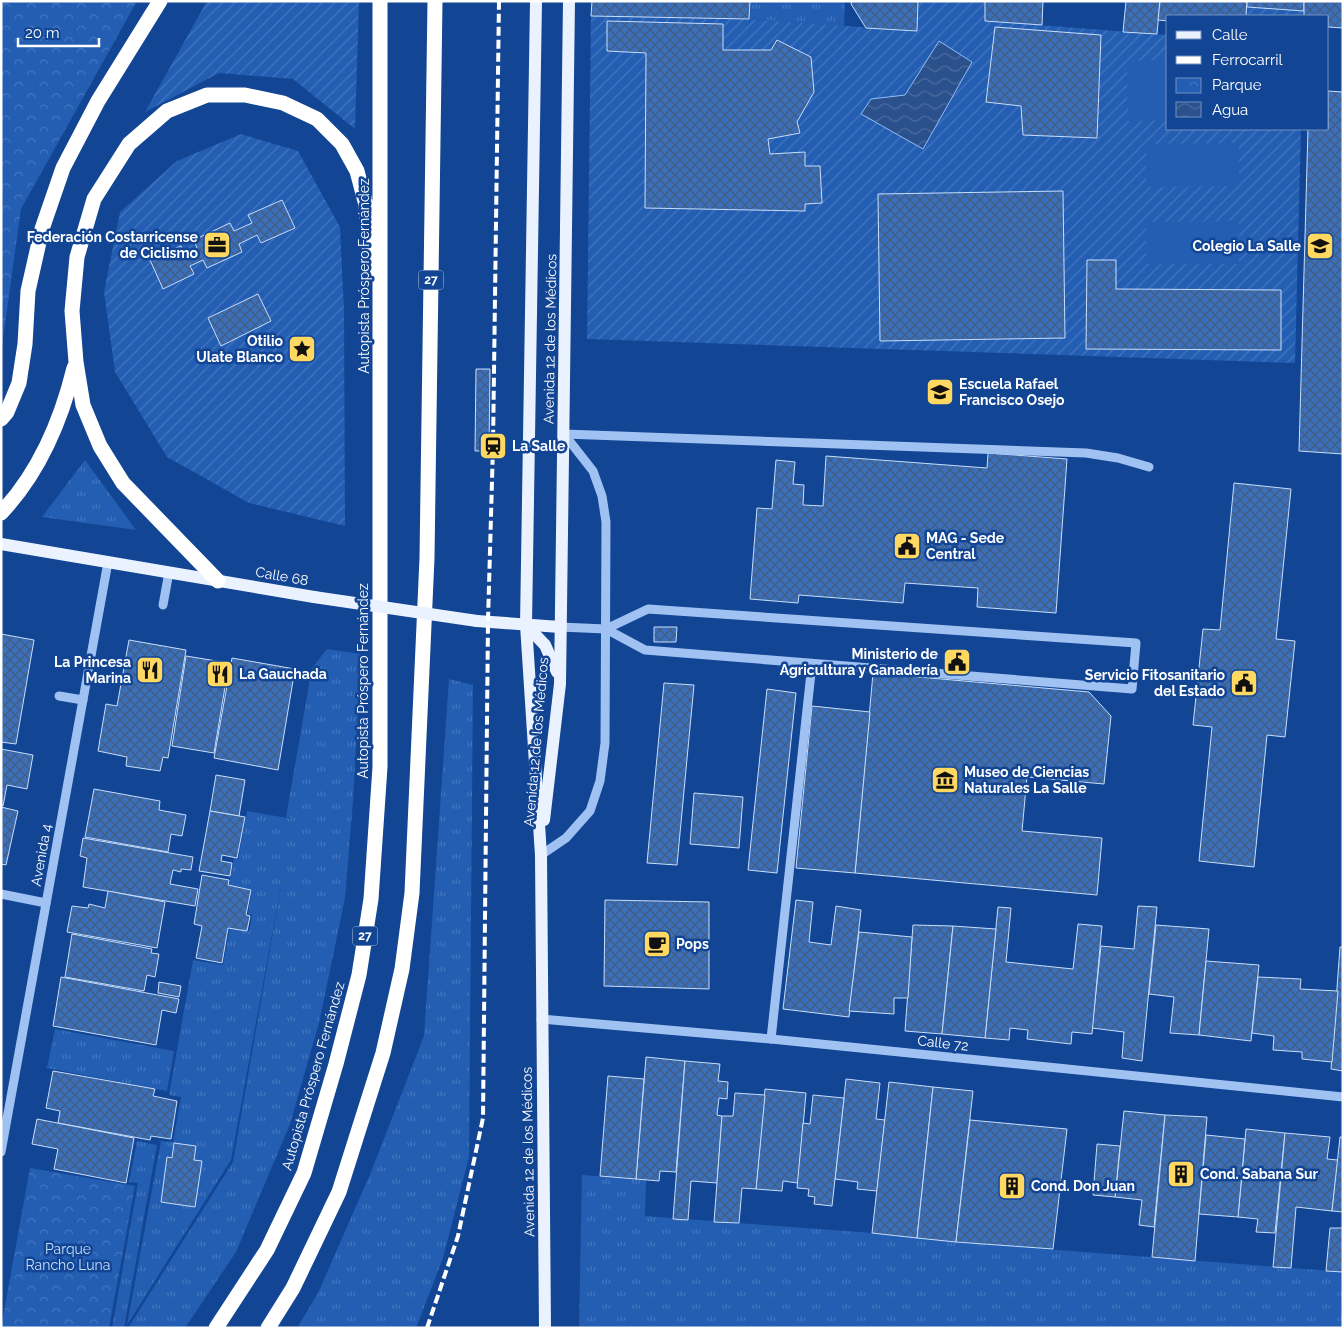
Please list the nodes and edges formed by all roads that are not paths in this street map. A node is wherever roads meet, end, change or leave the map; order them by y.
1 (160, 1) edge
2 (380, 1) edge
3 (435, 1) edge
4 (536, 1) edge
5 (569, 1) edge
6 (76, 362) junction
7 (381, 386) junction
8 (1, 419) edge
9 (564, 434) junction
10 (1149, 467) dead end
11 (1, 513) edge
12 (1, 544) edge
13 (108, 562) junction
14 (169, 572) junction
15 (218, 581) junction
16 (163, 606) dead end
17 (526, 625) junction
18 (560, 627) junction
19 (606, 629) junction
20 (812, 664) junction
21 (560, 684) junction
22 (59, 696) dead end
23 (83, 700) junction
24 (540, 856) junction
25 (1, 894) edge
26 (46, 903) junction
27 (541, 1019) junction
28 (771, 1039) junction
29 (1343, 1097) edge
30 (1, 1152) edge
31 (216, 1328) edge
32 (268, 1328) edge
33 (545, 1328) edge

1 - 8 highway
2 - 7 highway, Autopista Próspero Fernández / 27
3 - 32 highway, 27
4 - 17 main road, Avenida 12 de los Médicos
5 - 9 main road, Avenida 12 de los Médicos
6 - 7 highway
6 - 11 highway
6 - 15 highway
7 - 31 highway, Autopista Próspero Fernández / 27
9 - 10 street
9 - 18 main road, Avenida 12 de los Médicos
9 - 19 street
12 - 13 main road, Calle 68
13 - 14 main road, Calle 68
13 - 23 street, Avenida 4
14 - 15 main road, Calle 68
14 - 16 street
15 - 17 main road, Calle 68, bridge
17 - 18 main road, Calle 68
17 - 21 main road
17 - 24 main road, Avenida 12 de los Médicos
18 - 19 street
18 - 21 main road, Avenida 12 de los Médicos
19 - 20 street
19 - 20 street
19 - 24 street
20 - 28 street
21 - 24 main road, Avenida 12 de los Médicos
22 - 23 street
23 - 26 street, Avenida 4
24 - 27 main road, Avenida 12 de los Médicos
25 - 26 street
26 - 30 street, Avenida 4
27 - 28 street, Calle 72
27 - 33 main road, Avenida 12 de los Médicos
28 - 29 street, Calle 72

